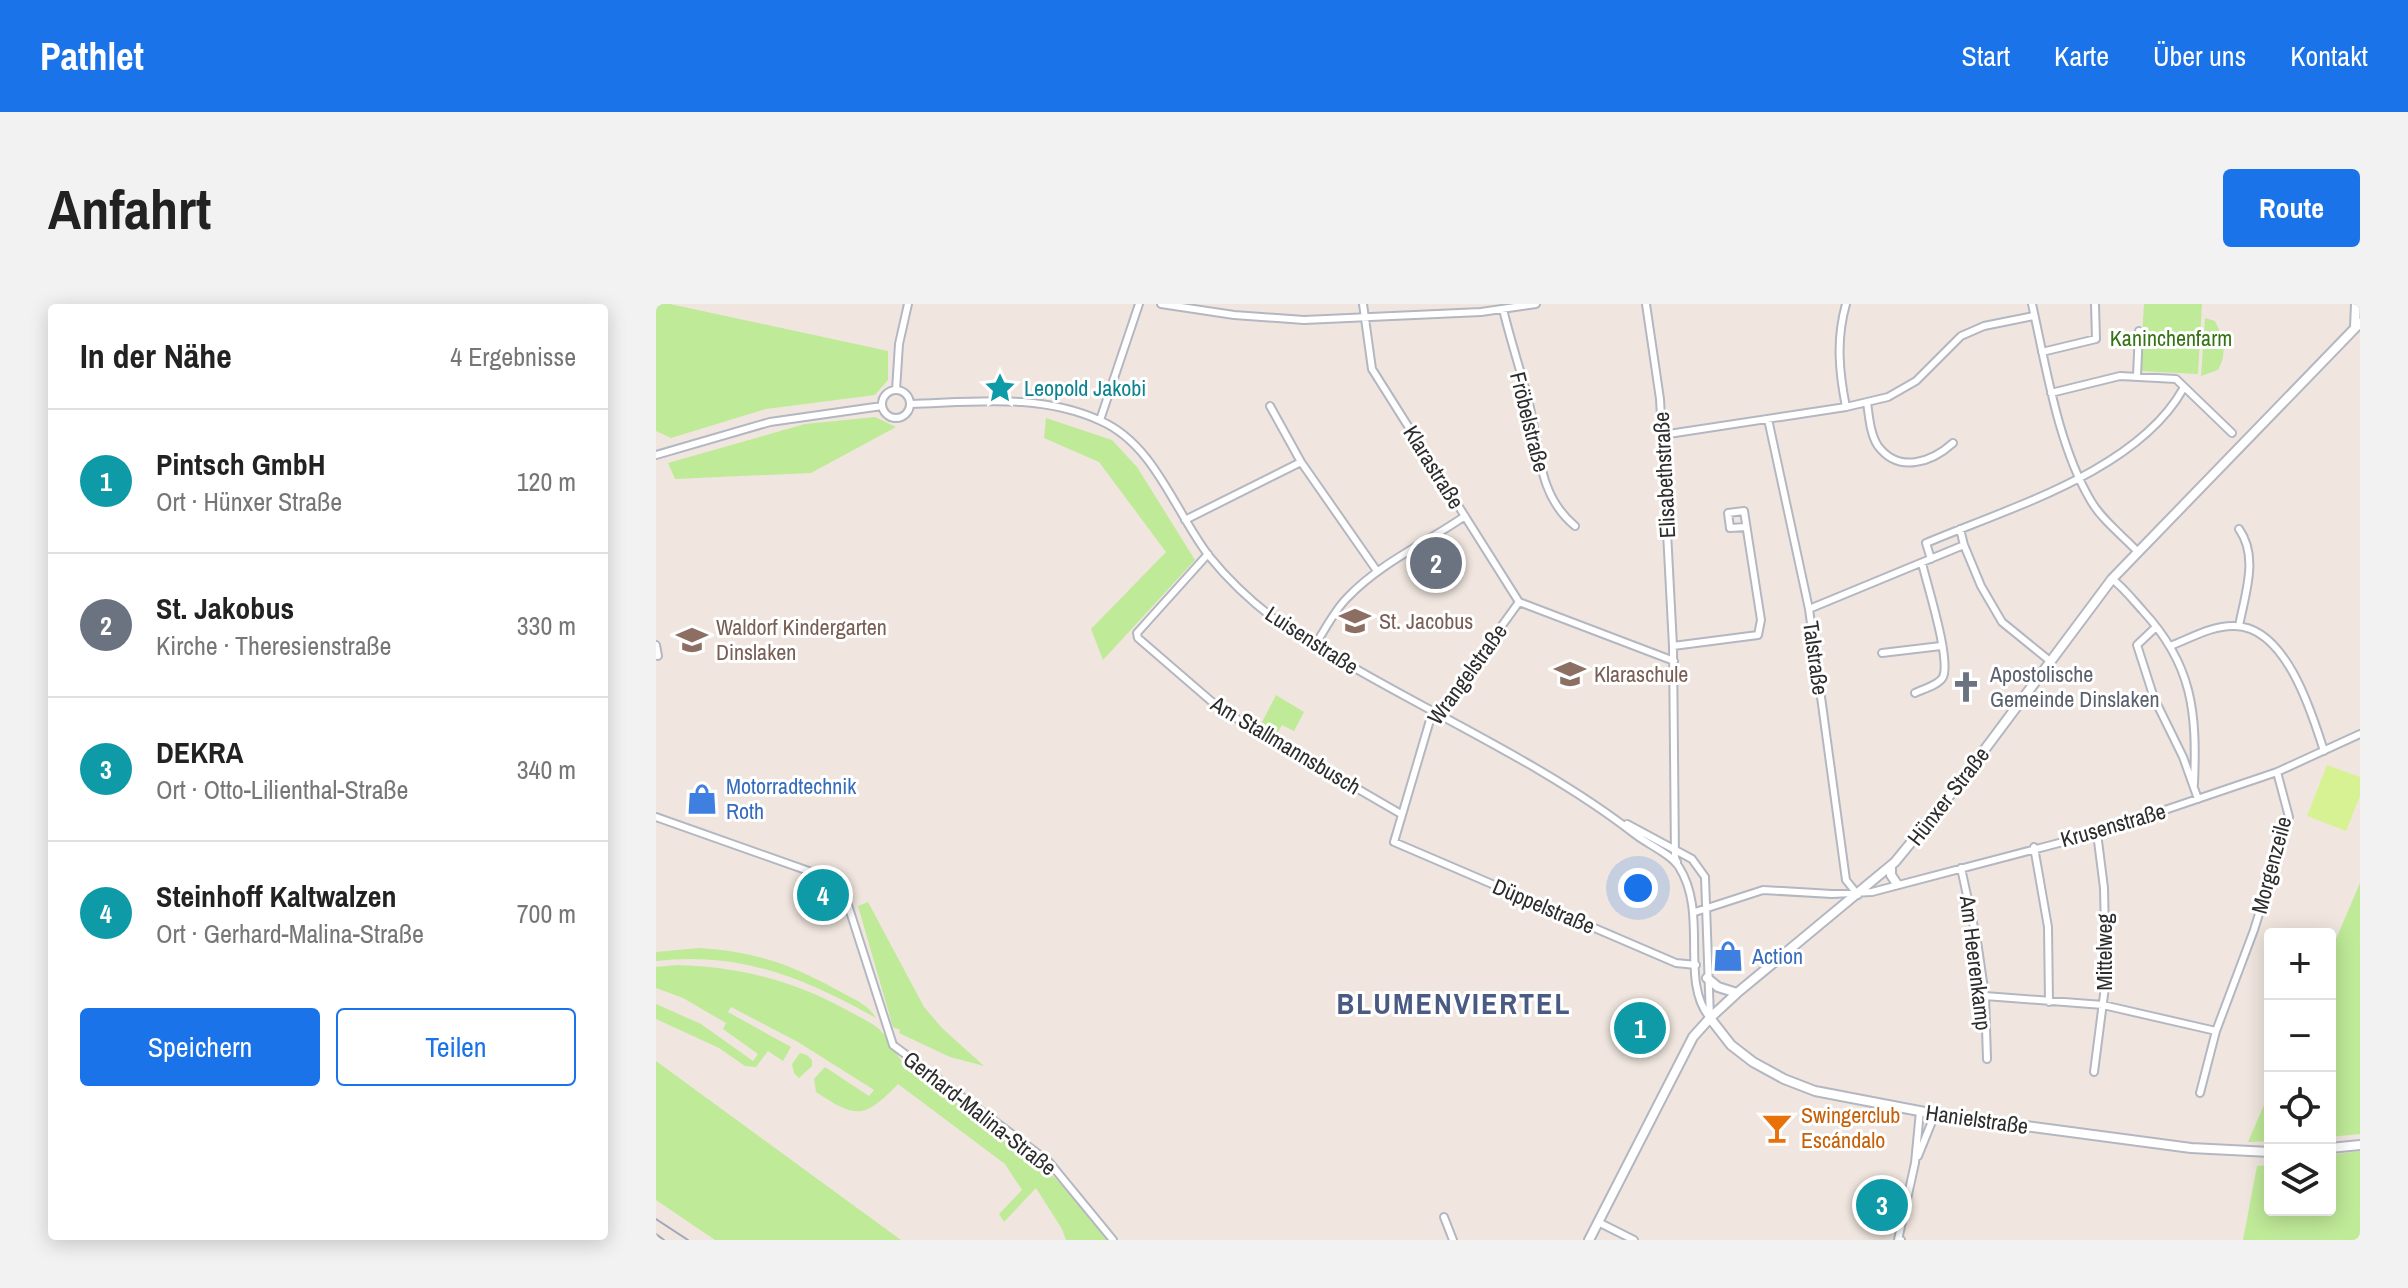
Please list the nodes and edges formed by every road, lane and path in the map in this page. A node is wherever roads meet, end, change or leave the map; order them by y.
1 (908, 304) edge
2 (1139, 304) edge
3 (1161, 304) edge
4 (1363, 304) edge
5 (1536, 304) edge
6 (1646, 304) edge
7 (1846, 304) edge
8 (2032, 304) edge
9 (2095, 304) edge
10 (2356, 304) edge
11 (1480, 308) edge
12 (1503, 309) junction
13 (2034, 316) junction
14 (1364, 318) junction
15 (2358, 326) edge
16 (2139, 331) dead end
17 (2042, 352) junction
18 (2137, 376) junction
19 (2183, 389) junction
20 (896, 390) junction
21 (2051, 393) junction
22 (1867, 402) junction
23 (911, 404) junction
24 (882, 406) junction
25 (1270, 406) dead end
26 (1846, 407) junction
27 (1768, 419) junction
28 (1100, 420) junction
29 (2232, 433) dead end
30 (1662, 435) junction
31 (1953, 443) dead end
32 (656, 455) edge
33 (1301, 462) junction
34 (2081, 478) junction
35 (1465, 516) junction
36 (1185, 520) junction
37 (1575, 526) dead end
38 (1746, 527) dead end
39 (1960, 529) junction
40 (2239, 529) dead end
41 (1964, 545) junction
42 (2137, 551) junction
43 (1208, 554) junction
44 (1931, 559) junction
45 (1922, 563) junction
46 (1377, 571) junction
47 (2112, 579) junction
48 (1519, 602) junction
49 (1809, 609) junction
50 (2239, 626) junction
51 (2156, 627) junction
52 (656, 645) edge
53 (1315, 645) junction
54 (1673, 646) junction
55 (1941, 646) junction
56 (2170, 646) junction
57 (1882, 653) dead end
58 (658, 656) dead end
59 (1674, 661) junction
60 (2050, 661) junction
61 (1915, 693) dead end
62 (1438, 714) junction
63 (2360, 734) edge
64 (2324, 751) junction
65 (2277, 772) junction
66 (2194, 784) junction
67 (2198, 799) junction
68 (1401, 814) junction
69 (656, 817) edge
70 (1621, 821) junction
71 (2097, 833) junction
72 (1394, 842) joint
73 (2034, 847) junction
74 (1677, 850) junction
75 (1678, 865) junction
76 (1891, 867) junction
77 (1961, 868) junction
78 (1846, 880) junction
79 (1897, 884) junction
80 (1832, 894) junction
81 (1858, 895) junction
82 (1707, 909) junction
83 (1695, 912) junction
84 (1696, 965) junction
85 (1707, 978) junction
86 (1737, 993) junction
87 (1985, 996) junction
88 (2049, 1002) junction
89 (2103, 1005) junction
90 (1710, 1018) junction
91 (2216, 1031) junction
92 (1987, 1059) dead end
93 (2094, 1072) dead end
94 (2200, 1093) dead end
95 (1920, 1111) junction
96 (1935, 1114) junction
97 (2360, 1145) edge
98 (2336, 1147) edge
99 (2264, 1152) edge
100 (1915, 1163) junction
101 (1444, 1217) dead end
102 (1598, 1222) junction
103 (1113, 1240) edge
104 (1453, 1240) edge
105 (1589, 1240) edge
106 (1634, 1240) edge
107 (1899, 1240) edge

1 - 20 street
2 - 28 street
3 - 14 street
4 - 14 street, Klarastraße
5 - 12 street
6 - 30 street, Elisabethstraße
7 - 26 street
8 - 13 street
9 - 17 street
10 - 15 main road
11 - 12 street
11 - 14 street
12 - 37 street, Fröbelstraße
13 - 17 street
13 - 22 street
14 - 35 street, Klarastraße
15 - 42 main road, Hünxer Straße
16 - 18 street
17 - 21 street
18 - 19 street
18 - 21 street
19 - 29 street
19 - 34 street
20 - 23 street
20 - 24 street
21 - 34 street
22 - 26 street
22 - 31 street
23 - 24 street, Luisenstraße
23 - 28 street, Luisenstraße
24 - 32 street, Luisenstraße
25 - 33 street
26 - 27 street
27 - 30 street
27 - 49 street, Talstraße
28 - 36 street, Luisenstraße
30 - 54 street, Elisabethstraße
33 - 36 street
33 - 46 street
34 - 39 street
34 - 42 street
35 - 46 street
35 - 48 street, Klarastraße
36 - 43 street, Luisenstraße
38 - 54 street
39 - 41 street
39 - 44 street
40 - 50 street
41 - 44 street
41 - 60 street
42 - 47 main road, Hünxer Straße
43 - 53 street, Luisenstraße
43 - 68 street, Am Stallmannsbusch
44 - 45 street
45 - 49 street
45 - 55 street
46 - 53 street
47 - 51 street
47 - 60 main road, Hünxer Straße
48 - 59 street
48 - 62 street, Wrangelstraße
49 - 78 street, Talstraße
50 - 56 street
50 - 64 street
51 - 56 street
51 - 66 street
52 - 58 street
53 - 62 street, Luisenstraße
54 - 59 street, Elisabethstraße
55 - 57 street
55 - 61 street
56 - 66 street
59 - 74 street, Elisabethstraße
60 - 76 main road, Hünxer Straße
62 - 68 street, Wrangelstraße
62 - 70 street, Luisenstraße
63 - 64 street, Krusenstraße
64 - 65 street, Krusenstraße
65 - 67 street, Krusenstraße
65 - 91 street, Morgenzeile
66 - 67 street
67 - 71 street, Krusenstraße
68 - 72 street, Wrangelstraße
69 - 103 street, Gerhard-Malina-Straße
70 - 74 street, Luisenstraße
70 - 75 street, Luisenstraße
71 - 73 street, Krusenstraße
71 - 89 street, Mittelweg
72 - 84 street, Düppelstraße
73 - 77 street, Krusenstraße
73 - 88 street
74 - 75 street
74 - 82 street, Luisenstraße
75 - 83 street
76 - 79 main road
76 - 81 main road, Hünxer Straße
77 - 79 street, Krusenstraße
77 - 87 street, Am Heerenkamp
78 - 80 street
78 - 81 street
79 - 81 street, Krusenstraße
80 - 81 street
80 - 82 street
81 - 86 main road, Hünxer Straße
82 - 83 street
82 - 85 street, Luisenstraße
83 - 84 street
84 - 90 street
85 - 86 main road
85 - 90 street, Luisenstraße
86 - 90 main road, Hünxer Straße
87 - 88 street
87 - 92 street, Am Heerenkamp
88 - 89 street
89 - 91 street
89 - 93 street, Mittelweg
90 - 95 main road, Hanielstraße
90 - 102 main road, Hünxer Straße
91 - 94 street, Morgenzeile
95 - 96 main road, Hanielstraße
95 - 100 street
96 - 99 main road, Hanielstraße
96 - 100 street
97 - 98 main road
100 - 107 street
101 - 104 street
102 - 105 main road, Hünxer Straße
102 - 106 street

